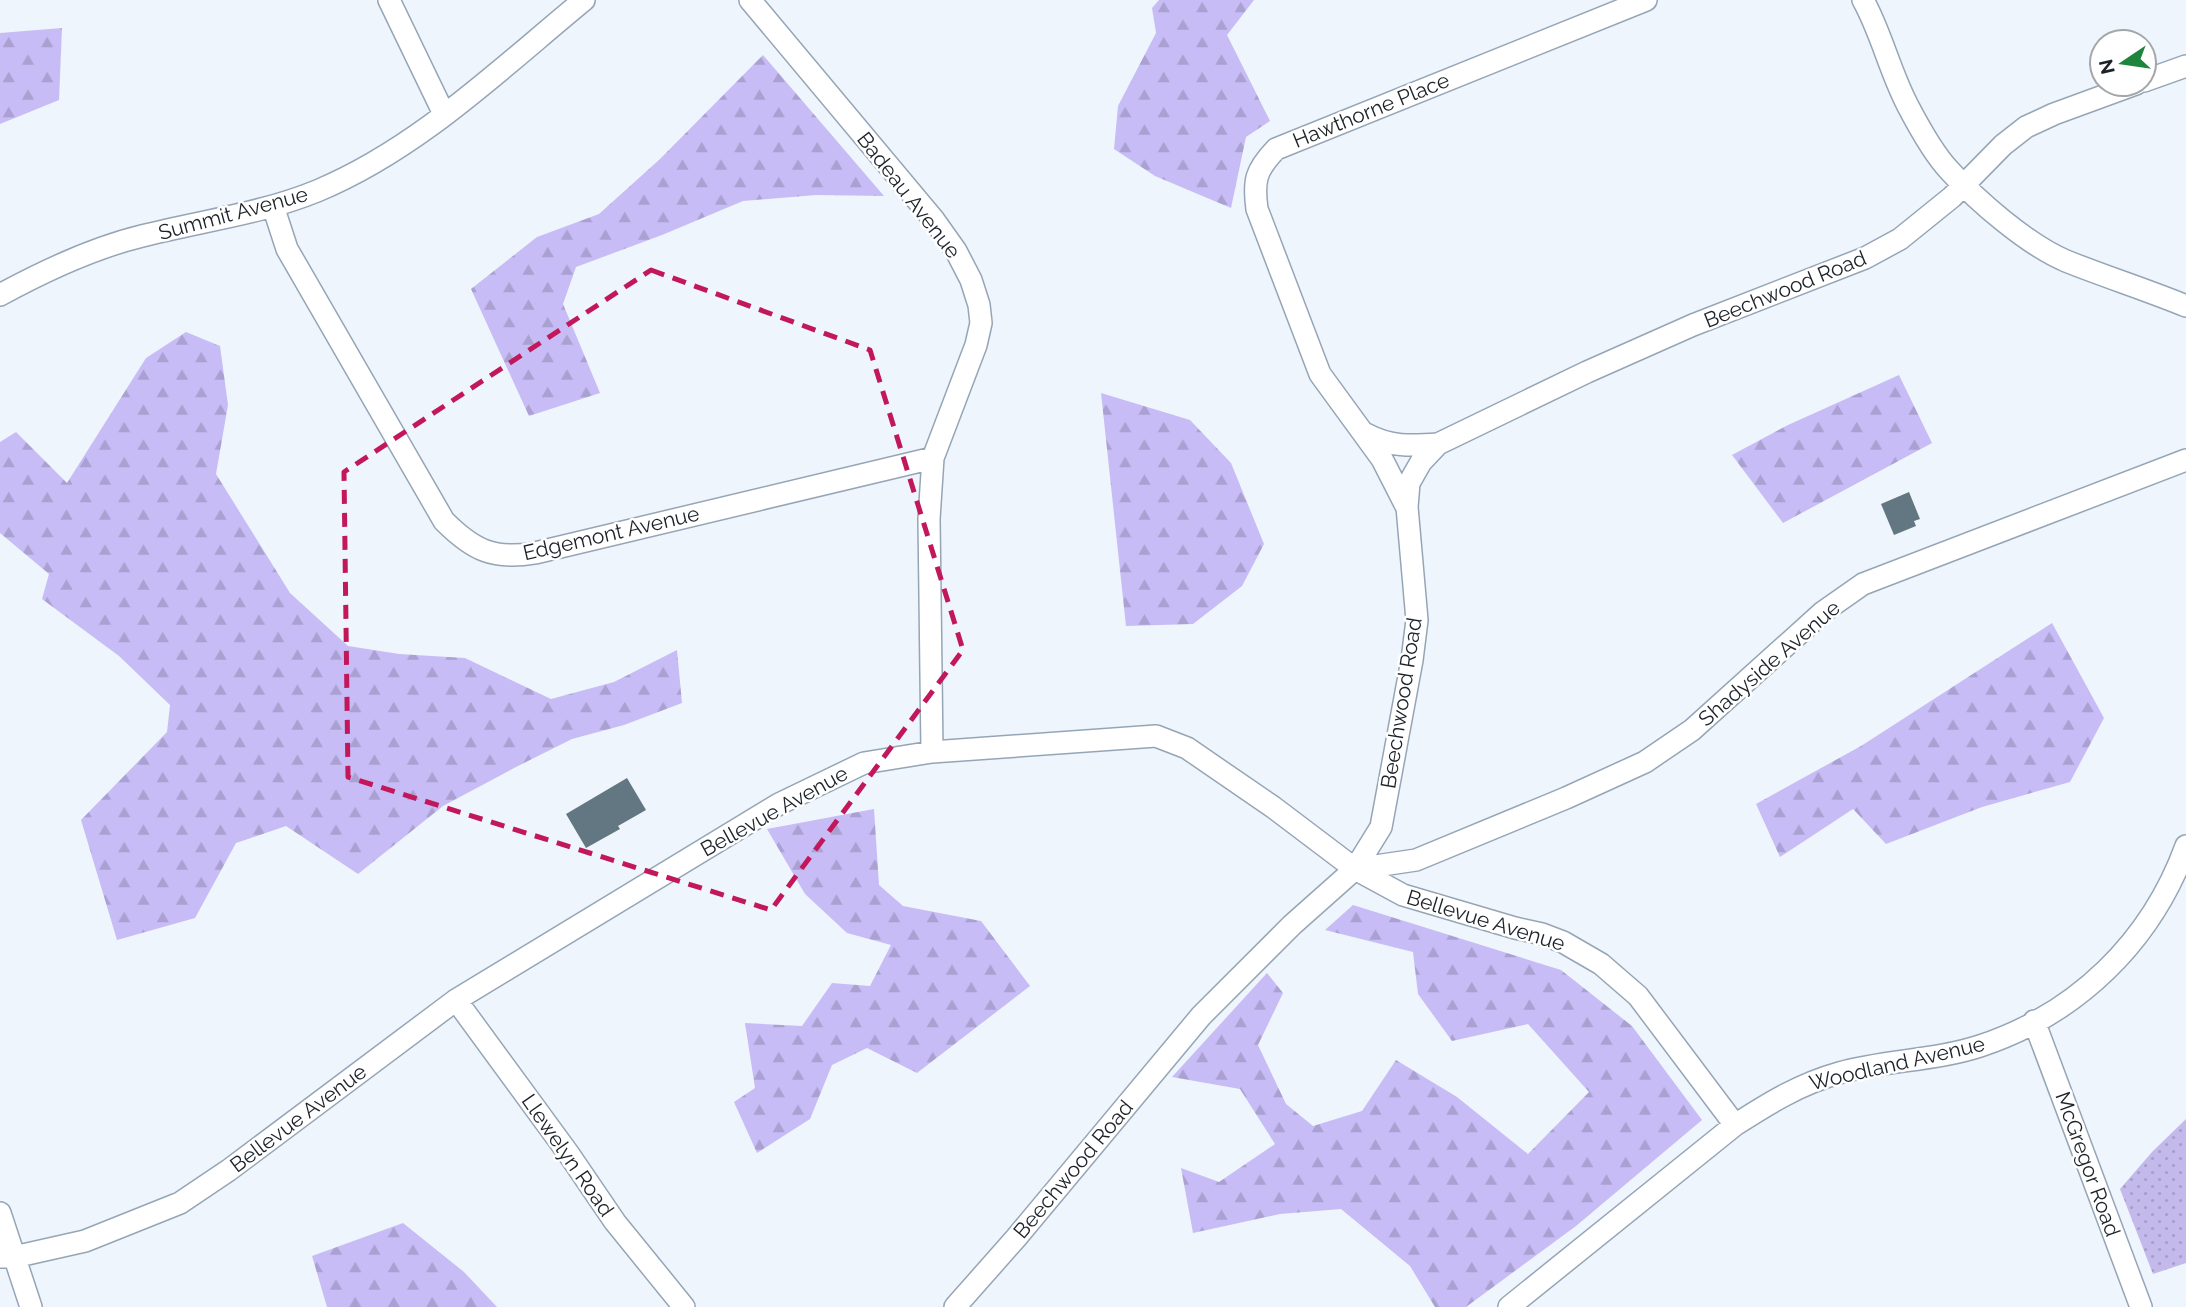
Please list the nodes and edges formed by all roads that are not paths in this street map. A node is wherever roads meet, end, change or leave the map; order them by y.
1 (389, 0) edge
2 (583, 0) edge
3 (750, 0) edge
4 (1646, 0) edge
5 (1863, 0) edge
6 (2186, 66) edge
7 (2158, 76) edge
8 (2098, 98) edge
9 (444, 114) junction
10 (1964, 185) junction
11 (273, 206) junction
12 (0, 295) edge
13 (2186, 306) edge
14 (1366, 435) junction
15 (1438, 444) junction
16 (933, 457) junction
17 (2186, 460) edge
18 (1407, 508) junction
19 (932, 752) junction
20 (2186, 846) edge
21 (1355, 869) junction
22 (456, 1000) junction
23 (2034, 1021) junction
24 (1735, 1125) junction
25 (0, 1213) edge
26 (7, 1257) edge
27 (31, 1307) edge
28 (684, 1307) edge
29 (955, 1307) edge
30 (1509, 1307) edge
31 (2141, 1307) edge

1 - 9 street
2 - 9 street, Summit Avenue
3 - 16 street, Badeau Avenue
4 - 14 street, Hawthorne Place
5 - 10 street
6 - 7 street
8 - 10 street, Beechwood Road
9 - 11 street, Summit Avenue
10 - 13 street
10 - 15 street, Beechwood Road
11 - 12 street, Summit Avenue
11 - 16 street, Edgemont Avenue
14 - 15 street
14 - 18 street, Hawthorne Place
15 - 18 street, Beechwood Road
16 - 19 street, Badeau Avenue
17 - 21 street, Shadyside Avenue
18 - 21 street, Beechwood Road
19 - 21 street, Bellevue Avenue
19 - 22 street, Bellevue Avenue
20 - 23 street, Woodland Avenue
21 - 24 street, Bellevue Avenue
21 - 29 street, Beechwood Road
22 - 26 street, Bellevue Avenue
22 - 28 street, Llewelyn Road
23 - 24 street, Woodland Avenue
23 - 31 street, McGregor Road
24 - 30 street, Woodland Avenue
25 - 26 street
26 - 27 street

